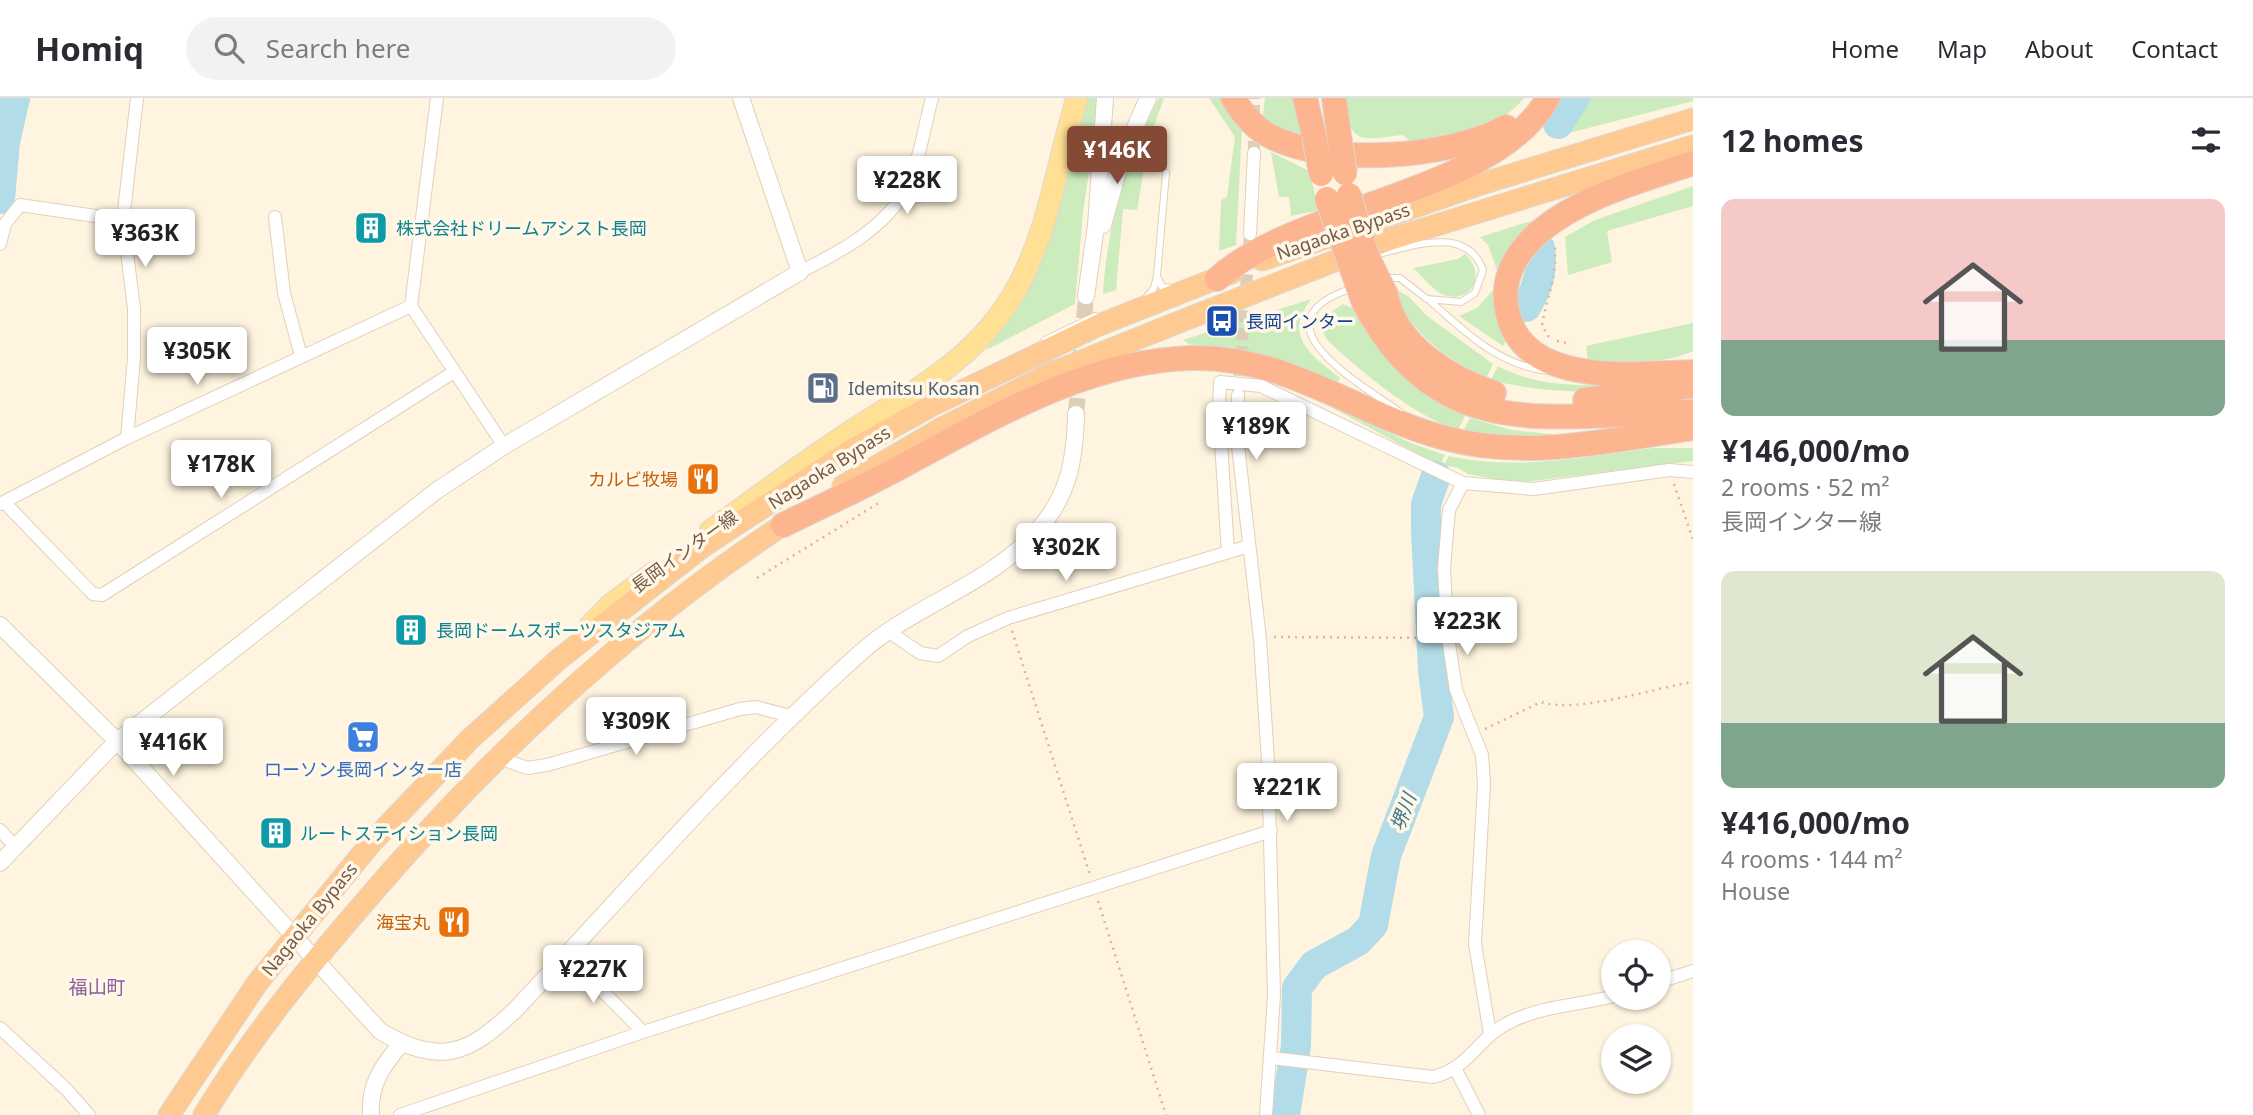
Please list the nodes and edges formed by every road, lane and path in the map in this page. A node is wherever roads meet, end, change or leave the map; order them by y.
1 (137, 98) edge
2 (437, 98) edge
3 (741, 98) edge
4 (932, 98) edge
5 (1077, 98) edge
6 (1105, 98) edge
7 (1148, 98) edge
8 (1233, 98) edge
9 (1305, 98) edge
10 (1314, 98) edge
11 (1334, 98) edge
12 (1532, 98) edge
13 (1548, 98) edge
14 (1693, 119) edge
15 (1314, 135) junction
16 (1693, 146) edge
17 (1254, 153) tunnel mouth
18 (1693, 163) edge
19 (1166, 173) dead end
20 (1336, 185) junction
21 (275, 217) dead end
22 (123, 220) junction
23 (1552, 222) junction
24 (1250, 234) tunnel mouth
25 (0, 244) edge
26 (1326, 264) junction
27 (1088, 267) junction
28 (800, 272) junction
29 (1157, 276) junction
30 (1217, 279) junction
31 (1194, 288) junction
32 (1086, 296) tunnel mouth
33 (1375, 299) junction
34 (1427, 299) junction
35 (411, 306) junction
36 (1127, 314) junction
37 (1571, 344) dead end
38 (300, 356) junction
39 (1586, 371) junction
40 (454, 372) junction
41 (1693, 372) edge
42 (1693, 386) edge
43 (1238, 395) tunnel mouth
44 (1693, 412) edge
45 (1076, 414) tunnel mouth
46 (1693, 428) edge
47 (1440, 437) junction
48 (127, 438) junction
49 (504, 446) junction
50 (1669, 470) junction
51 (1693, 472) edge
52 (1463, 483) junction
53 (891, 496) dead end
54 (2, 503) edge
55 (783, 525) junction
56 (1693, 540) edge
57 (1249, 546) junction
58 (1228, 552) junction
59 (757, 578) dead end
60 (1008, 618) junction
61 (0, 625) edge
62 (888, 631) junction
63 (1427, 638) dead end
64 (1260, 639) junction
65 (559, 659) junction
66 (1693, 682) edge
67 (790, 716) junction
68 (1474, 734) junction
69 (117, 741) junction
70 (497, 757) junction
71 (0, 830) edge
72 (1271, 831) junction
73 (15, 846) junction
74 (0, 863) edge
75 (1094, 888) junction
76 (294, 935) junction
77 (567, 955) junction
78 (313, 960) junction
79 (1693, 971) edge
80 (1671, 978) edge
81 (1601, 999) edge
82 (0, 1028) edge
83 (643, 1032) junction
84 (1490, 1034) junction
85 (401, 1044) junction
86 (1278, 1058) junction
87 (1457, 1070) junction
88 (89, 1115) edge
89 (169, 1115) edge
90 (204, 1115) edge
91 (371, 1115) edge
92 (400, 1115) edge
93 (1166, 1115) edge
94 (1266, 1115) edge
95 (1479, 1115) edge

1 - 22 street
2 - 35 street
3 - 28 street
4 - 28 street
5 - 65 main road, 長岡インター線
6 - 27 street
7 - 27 street
8 - 12 highway
9 - 15 highway
10 - 15 highway
11 - 20 highway, bridge
13 - 30 highway
14 - 30 highway, Nagaoka Bypass
15 - 20 highway, bridge
16 - 26 highway, Nagaoka Bypass
17 - 24 street
18 - 23 highway
19 - 29 lane
20 - 33 highway, bridge
21 - 38 street
22 - 25 street
22 - 48 street
23 - 37 path
23 - 39 highway
26 - 34 lane
26 - 55 highway, Nagaoka Bypass
27 - 32 street
28 - 49 street
29 - 31 lane
29 - 36 lane
30 - 31 highway, Nagaoka Bypass
31 - 36 highway, Nagaoka Bypass
33 - 42 highway
33 - 44 highway
34 - 39 lane
34 - 47 lane
35 - 38 street
35 - 40 street
36 - 65 highway, Nagaoka Bypass
38 - 48 street
39 - 41 highway
40 - 49 street
40 - 54 street
43 - 57 street
45 - 62 street
46 - 47 highway
47 - 55 highway
48 - 54 street
49 - 69 street
50 - 51 street
50 - 52 street
50 - 56 path
52 - 58 street
52 - 68 street
53 - 59 path
55 - 70 highway, Nagaoka Bypass
57 - 58 street
57 - 64 street
58 - 60 street
60 - 62 street
60 - 75 path
61 - 69 street
62 - 67 street
63 - 64 path
64 - 72 street
65 - 76 highway, Nagaoka Bypass
66 - 68 path
67 - 70 street
67 - 77 street
68 - 84 street
69 - 73 street
69 - 76 street
70 - 78 highway, Nagaoka Bypass
71 - 73 street
72 - 75 street
72 - 86 street
73 - 74 street
75 - 83 street
75 - 93 path
76 - 78 street
76 - 89 highway, Nagaoka Bypass
77 - 83 street
77 - 85 street
78 - 85 street
78 - 90 highway, Nagaoka Bypass
79 - 80 street
81 - 84 street
82 - 88 street
83 - 92 street
84 - 87 street
85 - 91 street
86 - 87 street
86 - 94 street
87 - 95 street

